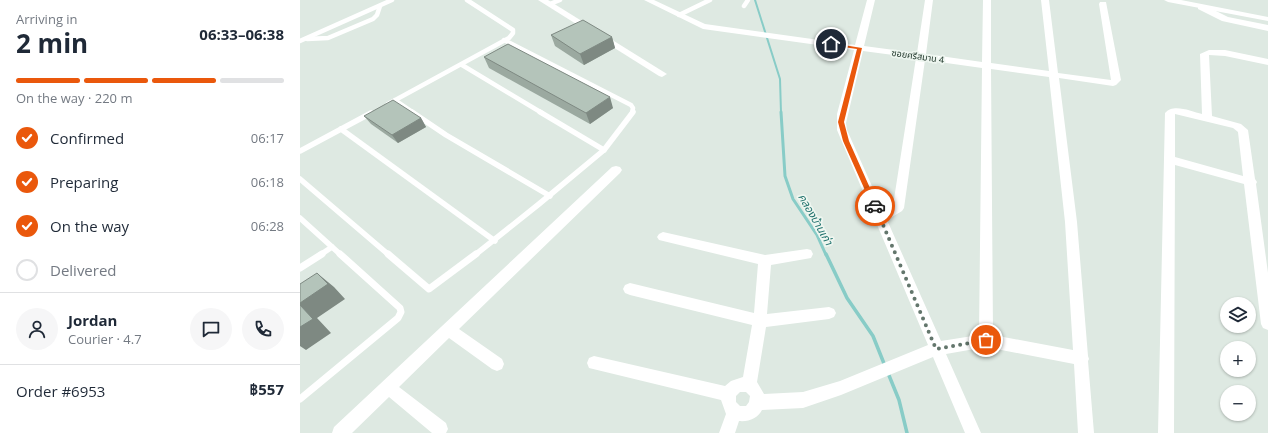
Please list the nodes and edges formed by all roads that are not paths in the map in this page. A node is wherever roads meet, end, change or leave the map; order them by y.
1 (392, 0) edge
2 (468, 0) edge
3 (560, 0) edge
4 (648, 0) edge
5 (710, 0) edge
6 (748, 0) edge
7 (867, 0) edge
8 (871, 0) edge
9 (929, 0) edge
10 (987, 0) edge
11 (1045, 0) edge
12 (1168, 0) edge
13 (546, 2) edge
14 (1198, 3) edge
15 (1103, 4) dead end
16 (380, 6) junction
17 (744, 6) dead end
18 (1268, 14) edge
19 (679, 15) junction
20 (1268, 20) edge
21 (1268, 28) edge
22 (306, 38) junction
23 (504, 40) junction
24 (300, 41) edge
25 (859, 48) junction
26 (922, 56) junction
27 (1268, 62) edge
28 (462, 65) junction
29 (985, 66) junction
30 (662, 74) dead end
31 (1054, 75) junction
32 (395, 100) junction
33 (384, 106) edge
34 (379, 109) edge
35 (1207, 118) junction
36 (341, 129) junction
37 (604, 150) junction
38 (300, 151) edge
39 (1170, 160) junction
40 (616, 170) dead end
41 (300, 179) edge
42 (1251, 182) junction
43 (550, 196) junction
44 (300, 218) edge
45 (880, 218) junction
46 (663, 237) dead end
47 (495, 241) junction
48 (332, 247) junction
49 (807, 254) dead end
50 (765, 260) junction
51 (300, 268) edge
52 (630, 289) dead end
53 (829, 313) dead end
54 (760, 322) junction
55 (1268, 324) edge
56 (448, 329) junction
57 (986, 340) junction
58 (936, 349) junction
59 (1082, 359) junction
60 (594, 363) dead end
61 (496, 364) dead end
62 (749, 386) junction
63 (388, 387) junction
64 (729, 394) junction
65 (300, 399) edge
66 (757, 402) junction
67 (735, 412) junction
68 (440, 429) dead end
69 (340, 433) edge
70 (727, 433) edge
71 (973, 433) edge
72 (1086, 433) edge
73 (1166, 433) edge

1 - 16 lane
2 - 23 lane
3 - 13 lane
4 - 19 street, ซอยศรีสมาน 4
5 - 19 lane
6 - 17 lane
7 - 8 street
8 - 25 street
9 - 26 street
10 - 29 street
11 - 31 street
12 - 14 street
13 - 30 street
14 - 18 street
14 - 20 street
14 - 21 street
15 - 31 street, ซอยศรีสมาน 4
16 - 22 lane
16 - 22 lane
19 - 25 street, ซอยศรีสมาน 4
22 - 24 lane
23 - 28 lane
23 - 37 lane
25 - 26 street, ซอยศรีสมาน 4
25 - 45 street
26 - 29 street, ซอยศรีสมาน 4
26 - 45 street
27 - 35 street
28 - 32 lane
28 - 37 lane
29 - 31 street, ซอยศรีสมาน 4
29 - 57 street
31 - 59 street
32 - 33 lane
32 - 43 lane
34 - 36 lane
35 - 39 street
35 - 42 street
36 - 38 lane
36 - 47 lane
37 - 43 lane
39 - 42 street
39 - 73 street
40 - 56 street
41 - 47 lane
42 - 55 street
43 - 47 lane
44 - 48 lane
45 - 58 street
46 - 50 street
48 - 51 lane
48 - 65 lane
49 - 50 street
50 - 54 street
52 - 54 street
53 - 54 street
54 - 62 street
56 - 61 street
56 - 63 street
57 - 58 street
57 - 59 street
58 - 66 street
58 - 71 street
59 - 72 street
60 - 64 street
62 - 64 street
62 - 66 street
63 - 68 street
63 - 69 street
64 - 67 street
66 - 67 street
67 - 70 street

